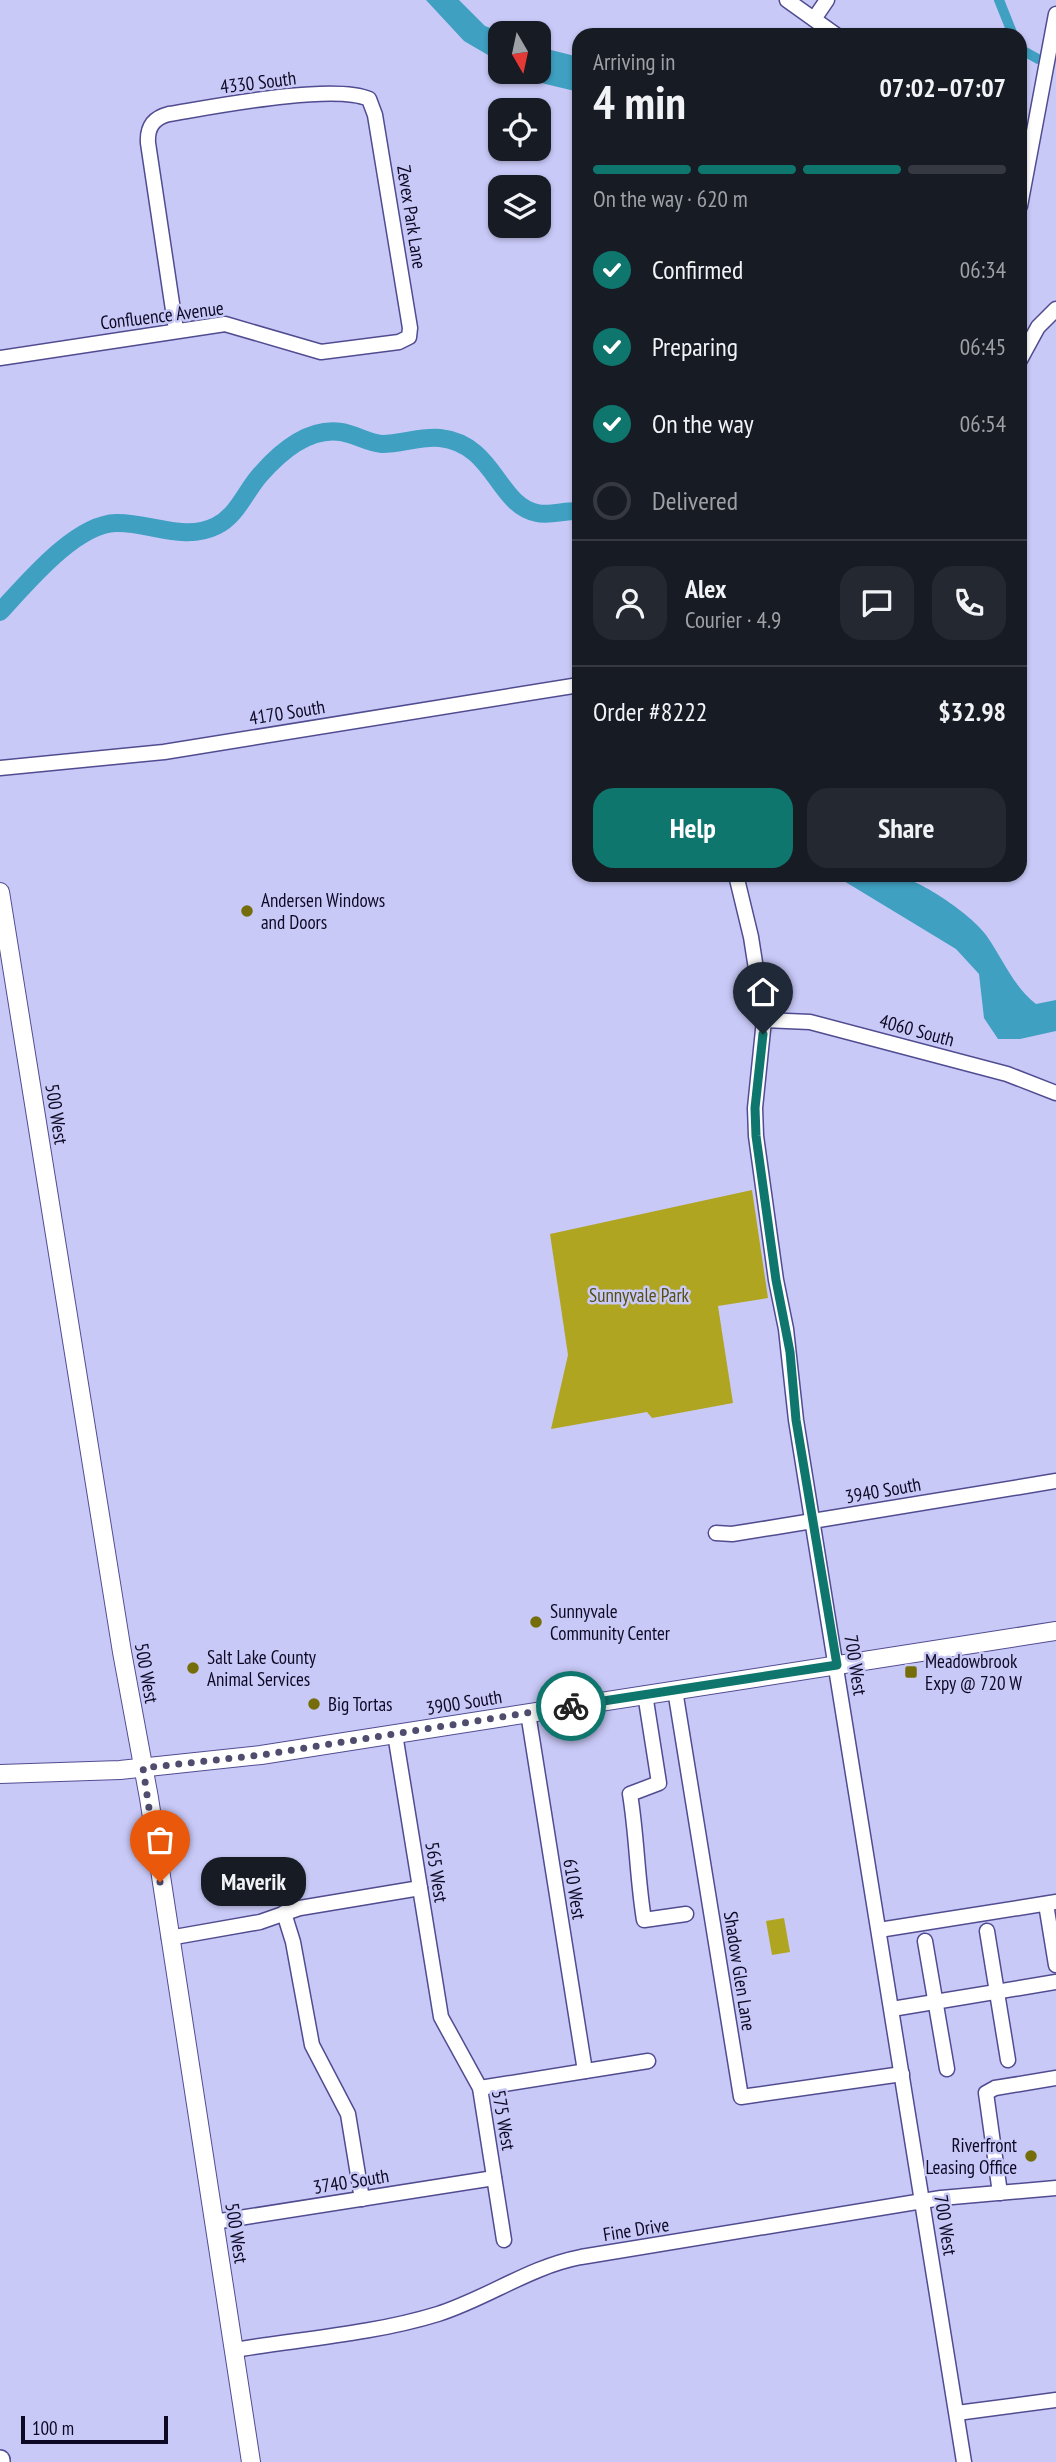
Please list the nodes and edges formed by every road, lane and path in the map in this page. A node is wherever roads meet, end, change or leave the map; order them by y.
1 (787, 0) edge
2 (827, 0) edge
3 (1056, 14) edge
4 (814, 19) junction
5 (826, 28) edge
6 (372, 103) joint
7 (1027, 169) edge
8 (1056, 309) edge
9 (176, 330) junction
10 (409, 337) joint
11 (1027, 347) edge
12 (0, 358) edge
13 (572, 686) edge
14 (0, 768) edge
15 (738, 882) edge
16 (0, 892) edge
17 (764, 1020) junction
18 (1056, 1093) edge
19 (1056, 1480) edge
20 (814, 1521) junction
21 (716, 1533) dead end
22 (1056, 1631) edge
23 (837, 1665) junction
24 (675, 1690) junction
25 (645, 1694) junction
26 (528, 1713) junction
27 (395, 1734) junction
28 (143, 1768) junction
29 (0, 1774) edge
30 (420, 1888) junction
31 (1051, 1903) edge
32 (284, 1913) junction
33 (686, 1914) dead end
34 (879, 1930) junction
35 (987, 1931) dead end
36 (169, 1938) junction
37 (925, 1941) dead end
38 (1056, 1965) edge
39 (1056, 1982) edge
40 (997, 1992) junction
41 (935, 2002) junction
42 (892, 2009) junction
43 (441, 2017) joint
44 (1008, 2060) dead end
45 (648, 2061) dead end
46 (947, 2069) dead end
47 (585, 2071) junction
48 (902, 2074) junction
49 (1056, 2078) edge
50 (480, 2088) junction
51 (494, 2178) junction
52 (1056, 2188) edge
53 (1000, 2193) junction
54 (362, 2199) junction
55 (923, 2202) junction
56 (214, 2222) junction
57 (504, 2240) dead end
58 (234, 2350) junction
59 (1056, 2400) edge
60 (957, 2413) junction
61 (251, 2462) edge
62 (964, 2462) edge

1 - 4 street
2 - 4 street
3 - 7 street
4 - 5 street
6 - 9 street, 4330 South
6 - 10 street, Zevex Park Lane
8 - 11 street
9 - 10 street, Confluence Avenue
9 - 12 street, Confluence Avenue
13 - 14 street, 4170 South
15 - 17 street, 700 West
16 - 28 main road, 500 West
17 - 18 street, 4060 South
17 - 20 street, 700 West
19 - 20 street, 3940 South
20 - 21 street, 3940 South
20 - 23 street, 700 West
22 - 23 main road, 3900 South
23 - 24 main road, 3900 South
23 - 34 street, 700 West
24 - 25 main road, 3900 South
24 - 48 street, Shadow Glen Lane
25 - 26 main road, 3900 South
25 - 33 street
26 - 27 main road, 3900 South
26 - 47 street, 610 West
27 - 28 main road, 3900 South
27 - 30 street, 565 West
28 - 29 main road, 3900 South
28 - 36 main road, 500 West
30 - 32 street
30 - 43 street, 565 West
31 - 34 street
31 - 38 street
32 - 36 street
32 - 54 street
34 - 42 street, 700 West
35 - 40 street
36 - 56 main road, 500 West
37 - 41 street
39 - 40 street
40 - 41 street
40 - 44 street
41 - 42 street
41 - 46 street
42 - 48 street, 700 West
43 - 50 street, 575 West
45 - 47 street
47 - 50 street
48 - 55 street, 700 West
49 - 53 street
50 - 51 street, 575 West
51 - 54 street, 3740 South
51 - 57 street, 575 West
52 - 53 street, Fine Drive
53 - 55 street, Fine Drive
54 - 56 street, 3740 South
55 - 58 street, Fine Drive
55 - 60 street, 700 West
56 - 58 main road, 500 West
58 - 61 main road, 500 West
59 - 60 street
60 - 62 street, 700 West

